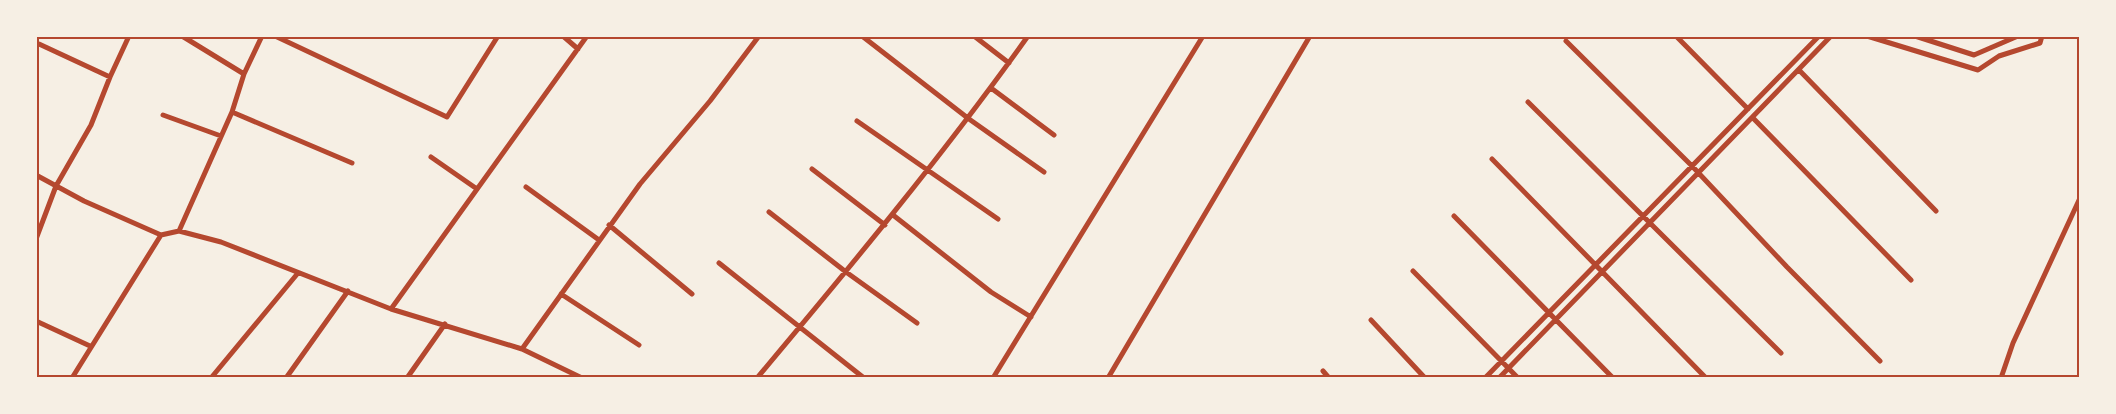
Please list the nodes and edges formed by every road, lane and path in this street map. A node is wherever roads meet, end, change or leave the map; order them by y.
1 (129, 36) edge
2 (182, 36) edge
3 (262, 36) edge
4 (275, 36) edge
5 (498, 36) edge
6 (563, 36) edge
7 (587, 36) edge
8 (759, 36) edge
9 (862, 36) edge
10 (974, 36) edge
11 (1028, 36) edge
12 (1203, 36) edge
13 (1310, 36) edge
14 (1676, 36) edge
15 (1819, 36) edge
16 (1832, 36) edge
17 (1867, 36) edge
18 (1915, 36) edge
19 (2018, 36) edge
20 (2042, 36) edge
21 (1566, 41) dead end
22 (39, 44) dead end
23 (578, 49) junction
24 (1009, 64) junction
25 (1799, 70) junction
26 (244, 74) junction
27 (110, 77) junction
28 (992, 88) junction
29 (1528, 102) dead end
30 (1748, 109) junction
31 (232, 112) junction
32 (163, 115) dead end
33 (1753, 118) junction
34 (968, 119) junction
35 (857, 121) dead end
36 (1054, 135) dead end
37 (222, 136) junction
38 (431, 157) dead end
39 (1492, 159) dead end
40 (352, 163) dead end
41 (1692, 166) junction
42 (812, 169) dead end
43 (928, 170) junction
44 (1044, 172) dead end
45 (1699, 173) junction
46 (36, 175) edge
47 (56, 186) junction
48 (526, 187) dead end
49 (477, 189) junction
50 (2080, 198) edge
51 (1936, 211) dead end
52 (769, 212) dead end
53 (893, 215) junction
54 (1454, 216) dead end
55 (1643, 216) junction
56 (998, 219) dead end
57 (1650, 223) junction
58 (609, 225) junction
59 (885, 225) junction
60 (179, 232) junction
61 (161, 235) junction
62 (36, 239) edge
63 (599, 240) junction
64 (719, 263) dead end
65 (1595, 265) junction
66 (1413, 271) dead end
67 (846, 272) junction
68 (1603, 272) junction
69 (298, 273) junction
70 (1911, 280) dead end
71 (348, 291) junction
72 (561, 294) junction
73 (692, 294) dead end
74 (390, 309) junction
75 (1548, 312) junction
76 (1031, 317) junction
77 (1371, 320) dead end
78 (1556, 320) junction
79 (36, 321) edge
80 (917, 323) dead end
81 (445, 324) junction
82 (800, 327) junction
83 (639, 345) dead end
84 (90, 346) junction
85 (522, 350) junction
86 (1781, 353) dead end
87 (1501, 361) junction
88 (1880, 361) dead end
89 (1508, 369) junction
90 (1323, 371) dead end
91 (72, 378) edge
92 (211, 378) edge
93 (286, 378) edge
94 (407, 378) edge
95 (582, 378) edge
96 (757, 378) edge
97 (864, 378) edge
98 (993, 378) edge
99 (1108, 378) edge
100 (1329, 378) edge
101 (1425, 378) edge
102 (1485, 378) edge
103 (1499, 378) edge
104 (1518, 378) edge
105 (1612, 378) edge
106 (1706, 378) edge
107 (2001, 378) edge

1 - 27 street
2 - 26 street
3 - 26 street
4 - 5 street
6 - 23 street
7 - 23 street
8 - 58 street
9 - 34 street
10 - 24 street
11 - 24 street
12 - 76 street
13 - 99 street
14 - 30 street
15 - 30 street
16 - 25 street
17 - 20 street
18 - 19 street
21 - 41 street
22 - 27 street
23 - 49 street
24 - 28 street
25 - 33 street
25 - 51 street
26 - 31 street
27 - 47 street
28 - 34 street
28 - 36 street
29 - 55 street
30 - 41 street
31 - 37 street
31 - 40 street
32 - 37 street
33 - 45 street
33 - 70 street
34 - 43 street
34 - 44 street
35 - 43 street
37 - 60 street
38 - 49 street
39 - 65 street
41 - 45 street
41 - 55 street
42 - 59 street
43 - 53 street
43 - 56 street
45 - 57 street
45 - 88 street
46 - 47 street
47 - 61 street
47 - 62 street
48 - 63 street
49 - 74 street
50 - 107 street
52 - 67 street
53 - 59 street
53 - 76 street
54 - 75 street
55 - 57 street
55 - 65 street
57 - 68 street
57 - 86 street
58 - 63 street
58 - 73 street
59 - 67 street
60 - 61 street
60 - 69 street
61 - 84 street
63 - 72 street
64 - 82 street
65 - 68 street
65 - 75 street
66 - 87 street
67 - 80 street
67 - 82 street
68 - 78 street
68 - 106 street
69 - 71 street
69 - 92 street
71 - 74 street
71 - 93 street
72 - 83 street
72 - 85 street
74 - 81 street
75 - 78 street
75 - 87 street
76 - 98 street
77 - 101 street
78 - 89 street
78 - 105 street
79 - 84 street
81 - 85 street
81 - 94 street
82 - 96 street
82 - 97 street
84 - 91 street
85 - 95 street
87 - 89 street
87 - 102 street
89 - 103 street
89 - 104 street
90 - 100 street

